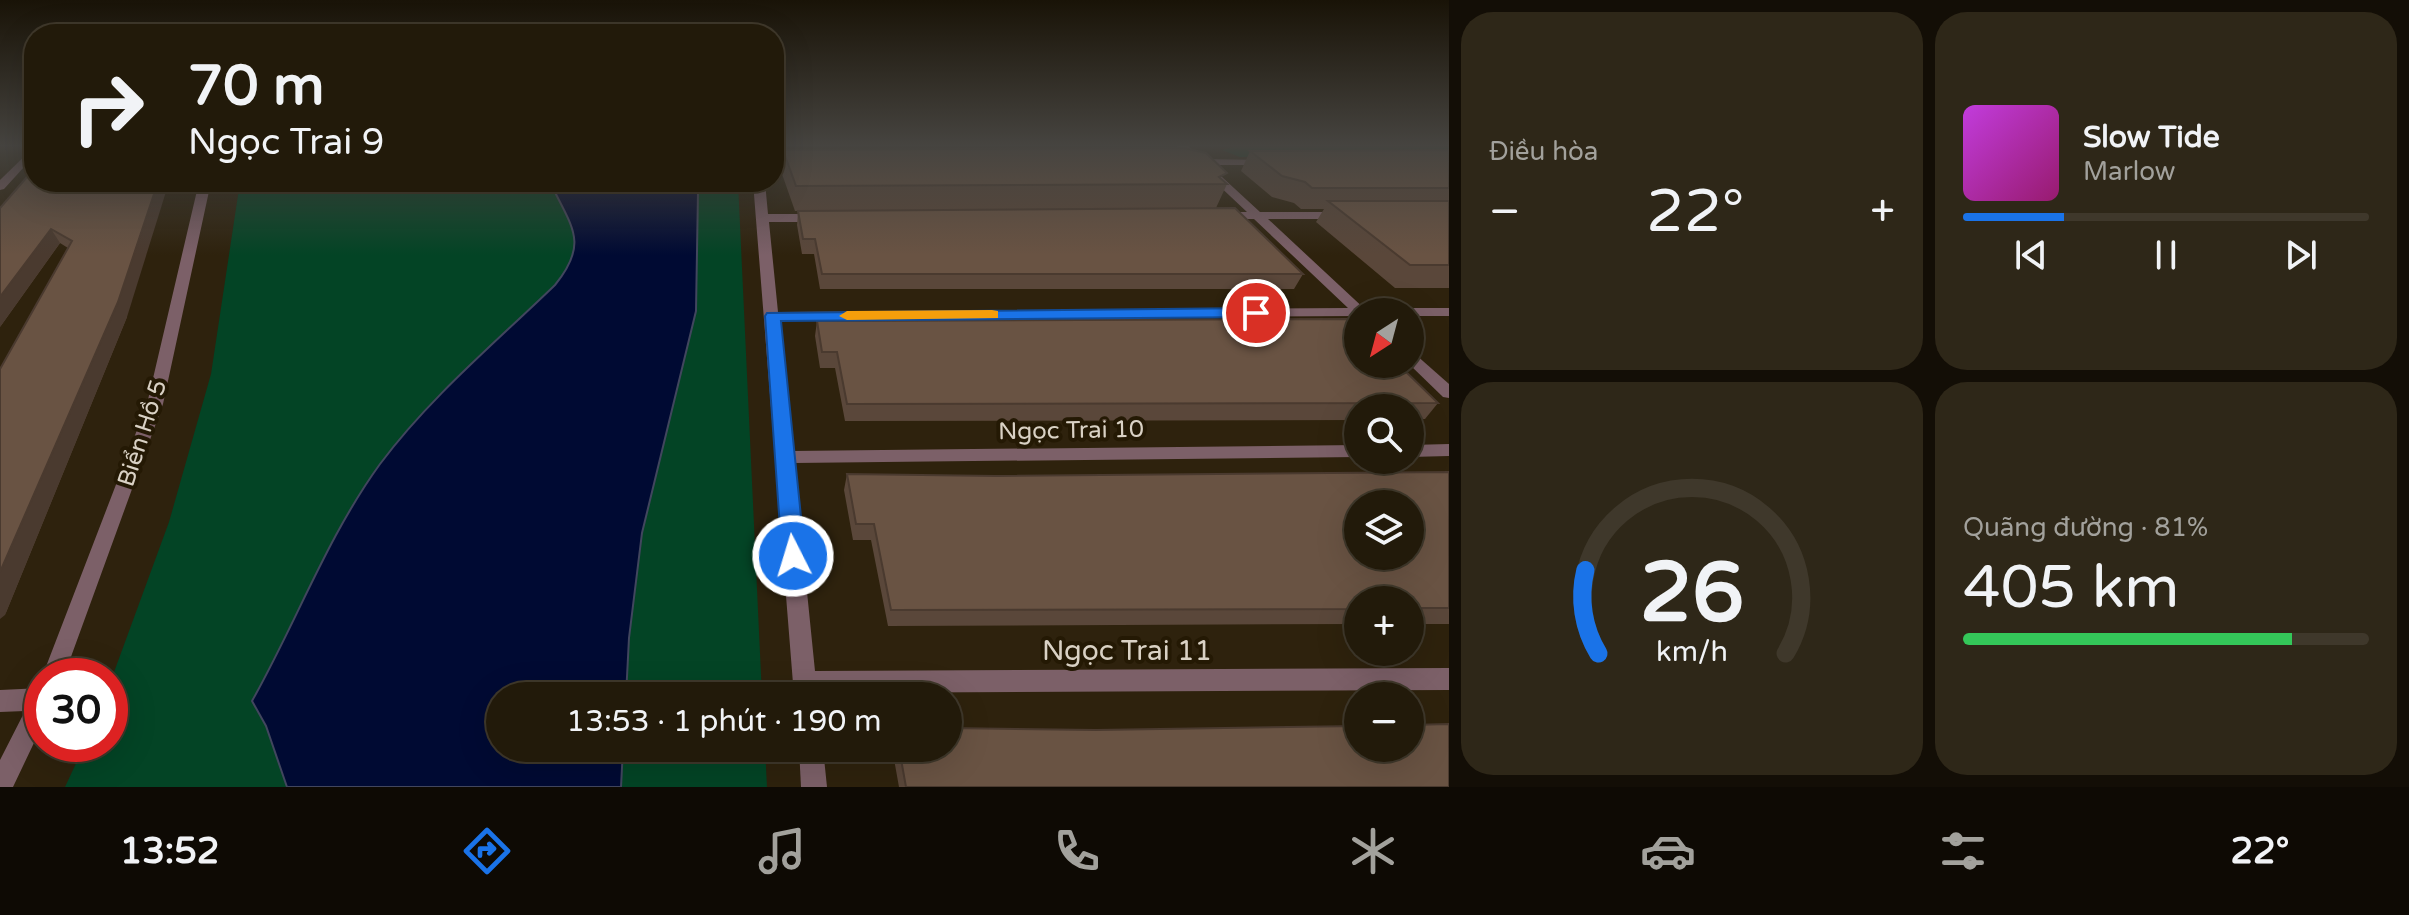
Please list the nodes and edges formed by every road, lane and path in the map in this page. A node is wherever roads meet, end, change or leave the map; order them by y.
1 (1221, 182) edge
2 (203, 192) edge
3 (761, 192) edge
4 (1257, 215) junction
5 (1355, 215) edge
6 (1205, 216) edge
7 (765, 218) junction
8 (833, 218) edge
9 (1345, 298) edge
10 (1344, 312) edge
11 (1424, 312) edge
12 (1449, 312) edge
13 (773, 316) junction
14 (1424, 370) edge
15 (1449, 393) edge
16 (1449, 450) edge
17 (1344, 451) edge
18 (1424, 451) edge
19 (785, 457) junction
20 (60, 658) edge
21 (1449, 679) edge
22 (804, 682) edge
23 (962, 687) edge
24 (24, 700) edge
25 (0, 701) edge
26 (24, 737) edge
27 (812, 762) edge
28 (0, 787) edge
29 (814, 787) edge

1 - 4 street
2 - 20 street, Biển Hồ 5
3 - 7 street
4 - 5 street
4 - 6 street
4 - 9 street
7 - 8 street
7 - 13 street
10 - 13 street
11 - 12 street
13 - 19 street
14 - 15 street
16 - 18 street
17 - 19 street, Ngọc Trai 10
19 - 22 street
21 - 23 street, Ngọc Trai 11
24 - 25 street
26 - 28 street
27 - 29 street

